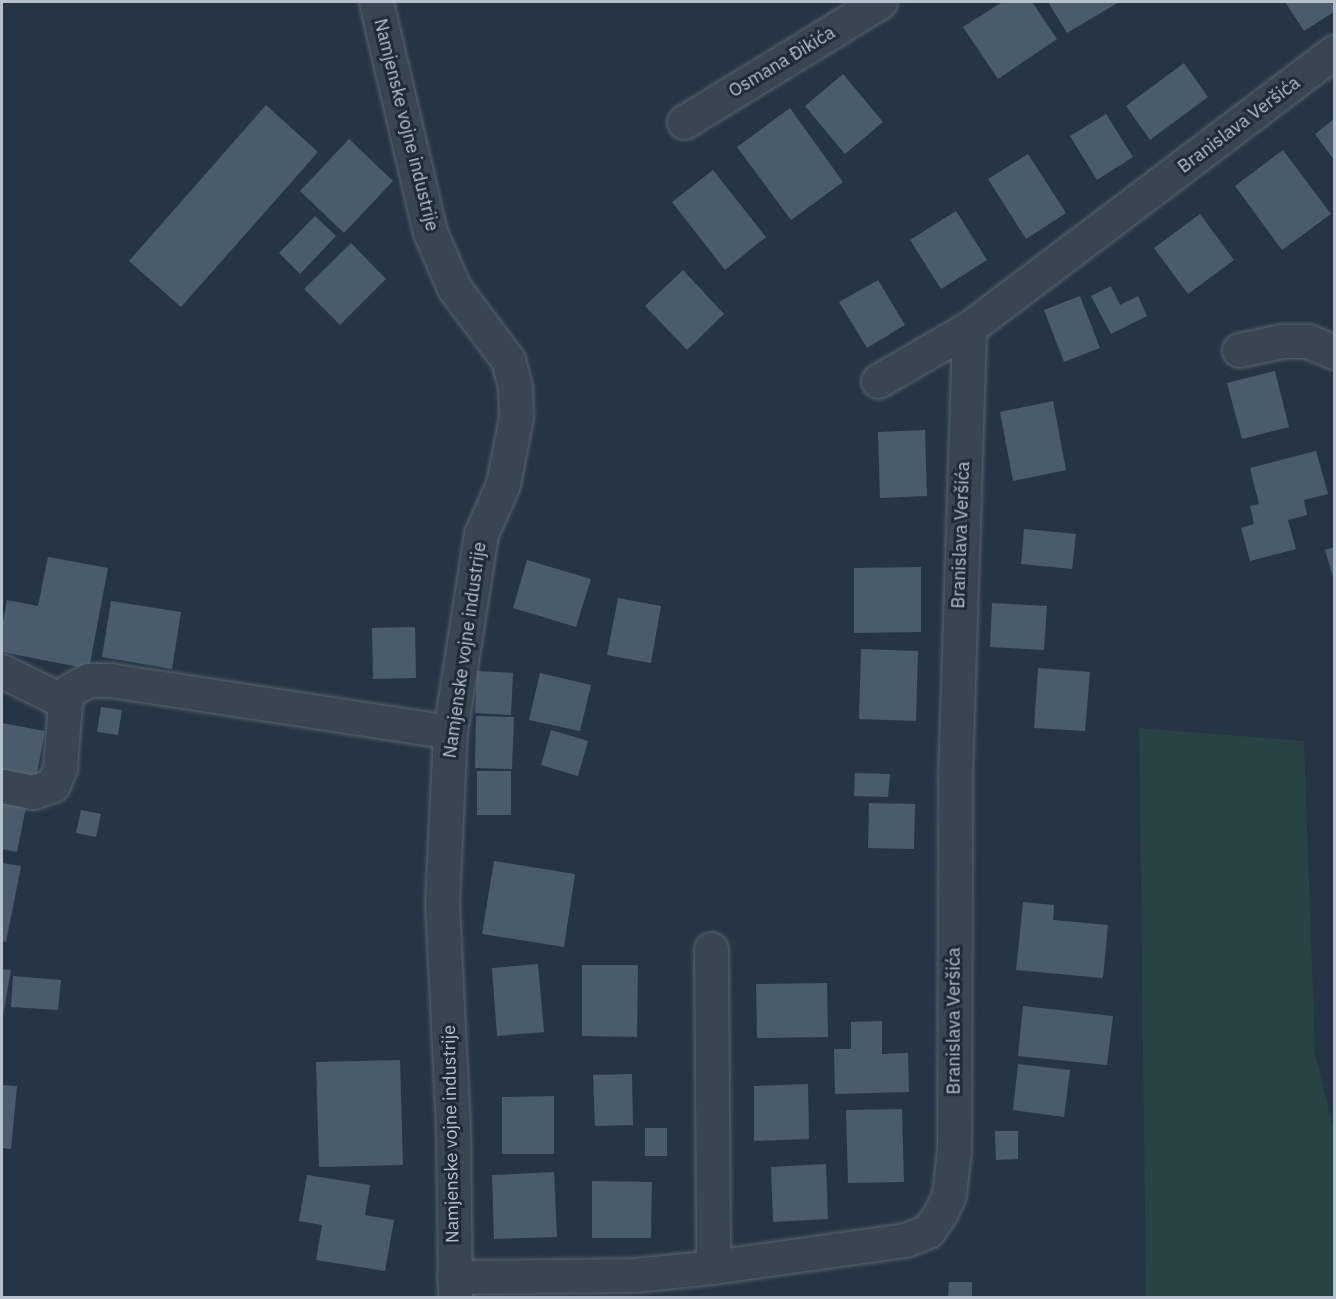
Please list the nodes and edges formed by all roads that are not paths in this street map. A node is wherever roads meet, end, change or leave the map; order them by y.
1 (376, 2) edge
2 (880, 2) edge
3 (1335, 52) edge
4 (684, 122) dead end
5 (969, 328) junction
6 (1239, 350) dead end
7 (1335, 352) edge
8 (878, 381) dead end
9 (2, 670) edge
10 (65, 702) junction
11 (450, 732) junction
12 (2, 786) edge
13 (711, 949) dead end
14 (713, 1267) junction
15 (454, 1288) edge

1 - 11 street, Namjenske vojne industrije
2 - 4 street, Osmana Đikića
3 - 5 street, Branislava Veršića
5 - 8 street, Branislava Veršića
5 - 14 street, Branislava Veršića
6 - 7 street
9 - 10 street
10 - 11 street
10 - 12 street
11 - 15 street, Namjenske vojne industrije
13 - 14 street
14 - 15 street, Branislava Veršića

